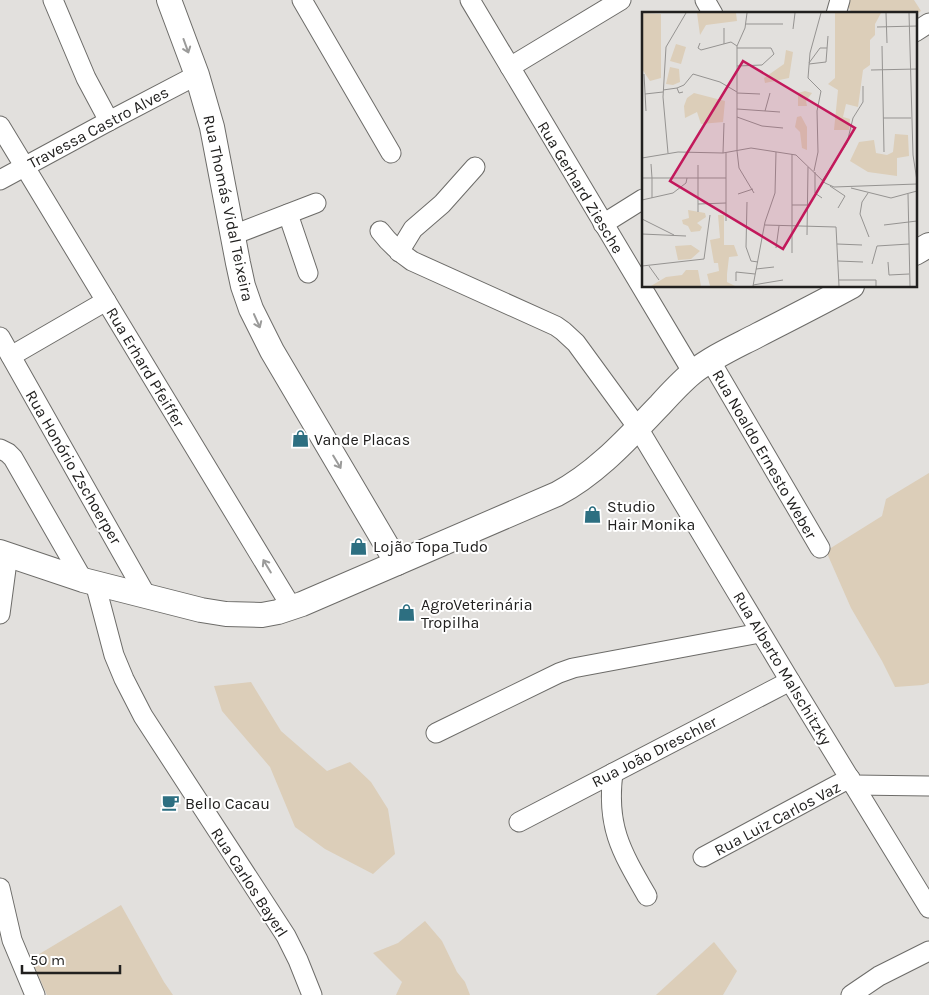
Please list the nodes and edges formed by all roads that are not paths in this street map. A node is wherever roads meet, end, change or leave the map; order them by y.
1 (53, 0) edge
2 (169, 0) edge
3 (302, 0) edge
4 (470, 0) edge
5 (621, 0) edge
6 (705, 0) edge
7 (712, 12) edge
8 (929, 23) edge
9 (916, 31) edge
10 (510, 67) junction
11 (197, 75) junction
12 (109, 121) junction
13 (0, 126) edge
14 (391, 153) dead end
15 (24, 166) junction
16 (475, 167) dead end
17 (0, 180) edge
18 (642, 201) edge
19 (316, 203) dead end
20 (288, 214) junction
21 (603, 224) junction
22 (380, 231) dead end
23 (233, 235) junction
24 (929, 245) edge
25 (399, 252) junction
26 (916, 252) edge
27 (308, 273) dead end
28 (642, 281) edge
29 (647, 288) edge
30 (848, 288) edge
31 (106, 301) junction
32 (0, 337) edge
33 (11, 356) junction
34 (701, 367) junction
35 (638, 428) junction
36 (0, 449) edge
37 (820, 548) dead end
38 (4, 553) edge
39 (398, 563) junction
40 (89, 582) junction
41 (147, 597) junction
42 (292, 608) junction
43 (0, 614) edge
44 (760, 633) junction
45 (790, 681) junction
46 (436, 733) dead end
47 (613, 773) junction
48 (852, 782) junction
49 (929, 786) edge
50 (519, 822) dead end
51 (703, 857) dead end
52 (0, 888) edge
53 (646, 896) dead end
54 (929, 908) edge
55 (929, 951) edge
56 (35, 995) edge
57 (312, 995) edge
58 (851, 995) edge

1 - 12 street
2 -> 11 main road, Rua Thomás Vidal Teixeira
3 - 14 street
4 - 10 street, Rua Gerhard Ziesche
5 - 10 street
6 - 7 street
8 - 9 street
10 - 21 street, Rua Gerhard Ziesche
11 - 12 street, Travessa Castro Alves
11 - 23 main road, Rua Thomás Vidal Teixeira
12 - 15 street, Travessa Castro Alves
13 - 15 street, Rua Erhard Pfeiffer
15 - 17 street, Travessa Castro Alves
15 - 31 street, Rua Erhard Pfeiffer
16 - 25 street
18 - 21 street
19 - 20 street
20 - 23 street
20 - 27 street
21 - 28 street, Rua Gerhard Ziesche
22 - 25 street, Rua Alberto Malschitzky
23 -> 39 main road, Rua Thomás Vidal Teixeira
24 - 26 main road
25 - 35 street, Rua Alberto Malschitzky
29 - 34 street, Rua Gerhard Ziesche
30 - 34 main road
31 - 33 street
42 -> 31 street, Rua Erhard Pfeiffer
32 - 33 street, Rua Honório Zschoerper
33 - 41 street, Rua Honório Zschoerper
34 - 35 main road
34 - 37 street, Rua Noaldo Ernesto Weber
35 - 39 main road
35 - 44 street, Rua Alberto Malschitzky
36 - 40 street, Rua Carlos Bayerl
38 - 40 main road
38 - 43 street
39 - 42 main road
40 - 41 main road
40 - 57 street, Rua Carlos Bayerl
41 - 42 main road
44 - 45 street, Rua Alberto Malschitzky
44 - 46 street
45 - 47 street, Rua João Dreschler
45 - 48 street, Rua Alberto Malschitzky
47 - 50 street, Rua João Dreschler
47 - 53 street
48 - 49 street
48 - 51 street, Rua Luiz Carlos Vaz
48 - 54 street, Rua Alberto Malschitzky
52 - 56 street
55 - 58 street

